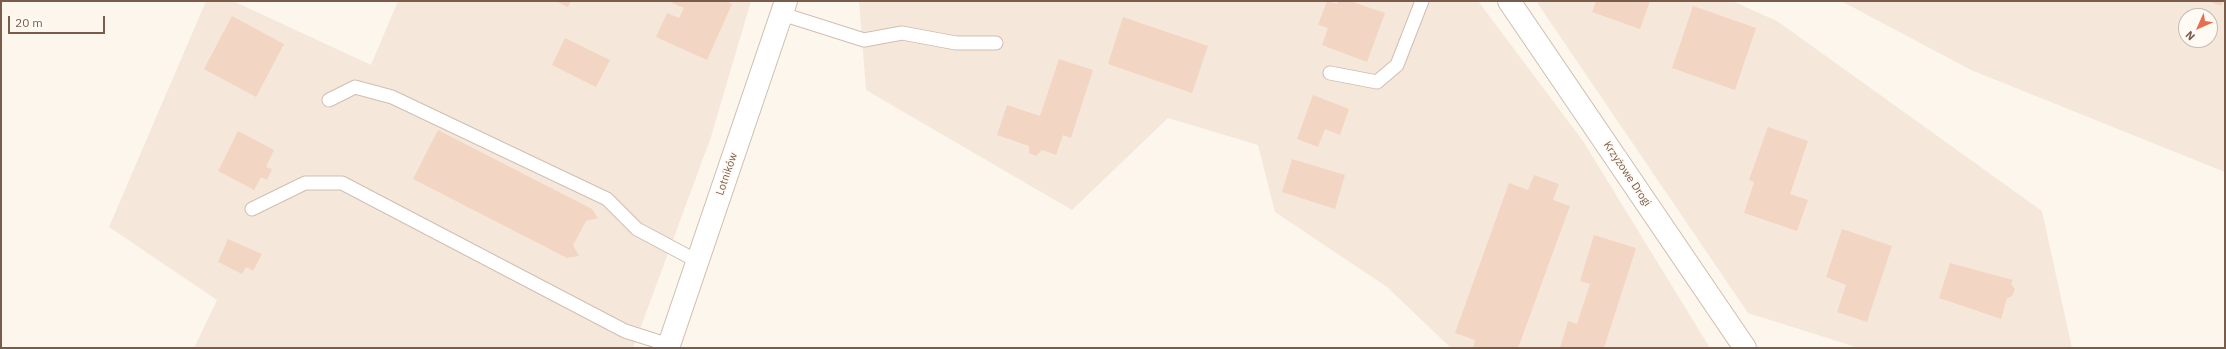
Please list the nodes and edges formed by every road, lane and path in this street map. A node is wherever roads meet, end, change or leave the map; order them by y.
1 (1422, 1) edge
2 (1509, 1) edge
3 (784, 8) edge
4 (996, 43) dead end
5 (1330, 74) dead end
6 (329, 100) dead end
7 (252, 209) dead end
8 (697, 261) junction
9 (668, 346) edge
10 (1745, 348) edge

1 - 5 lane
2 - 10 street, Krzyżowe Drogi
3 - 4 lane
3 - 8 street, Lotników
6 - 8 lane
7 - 9 lane
8 - 9 street, Lotników

